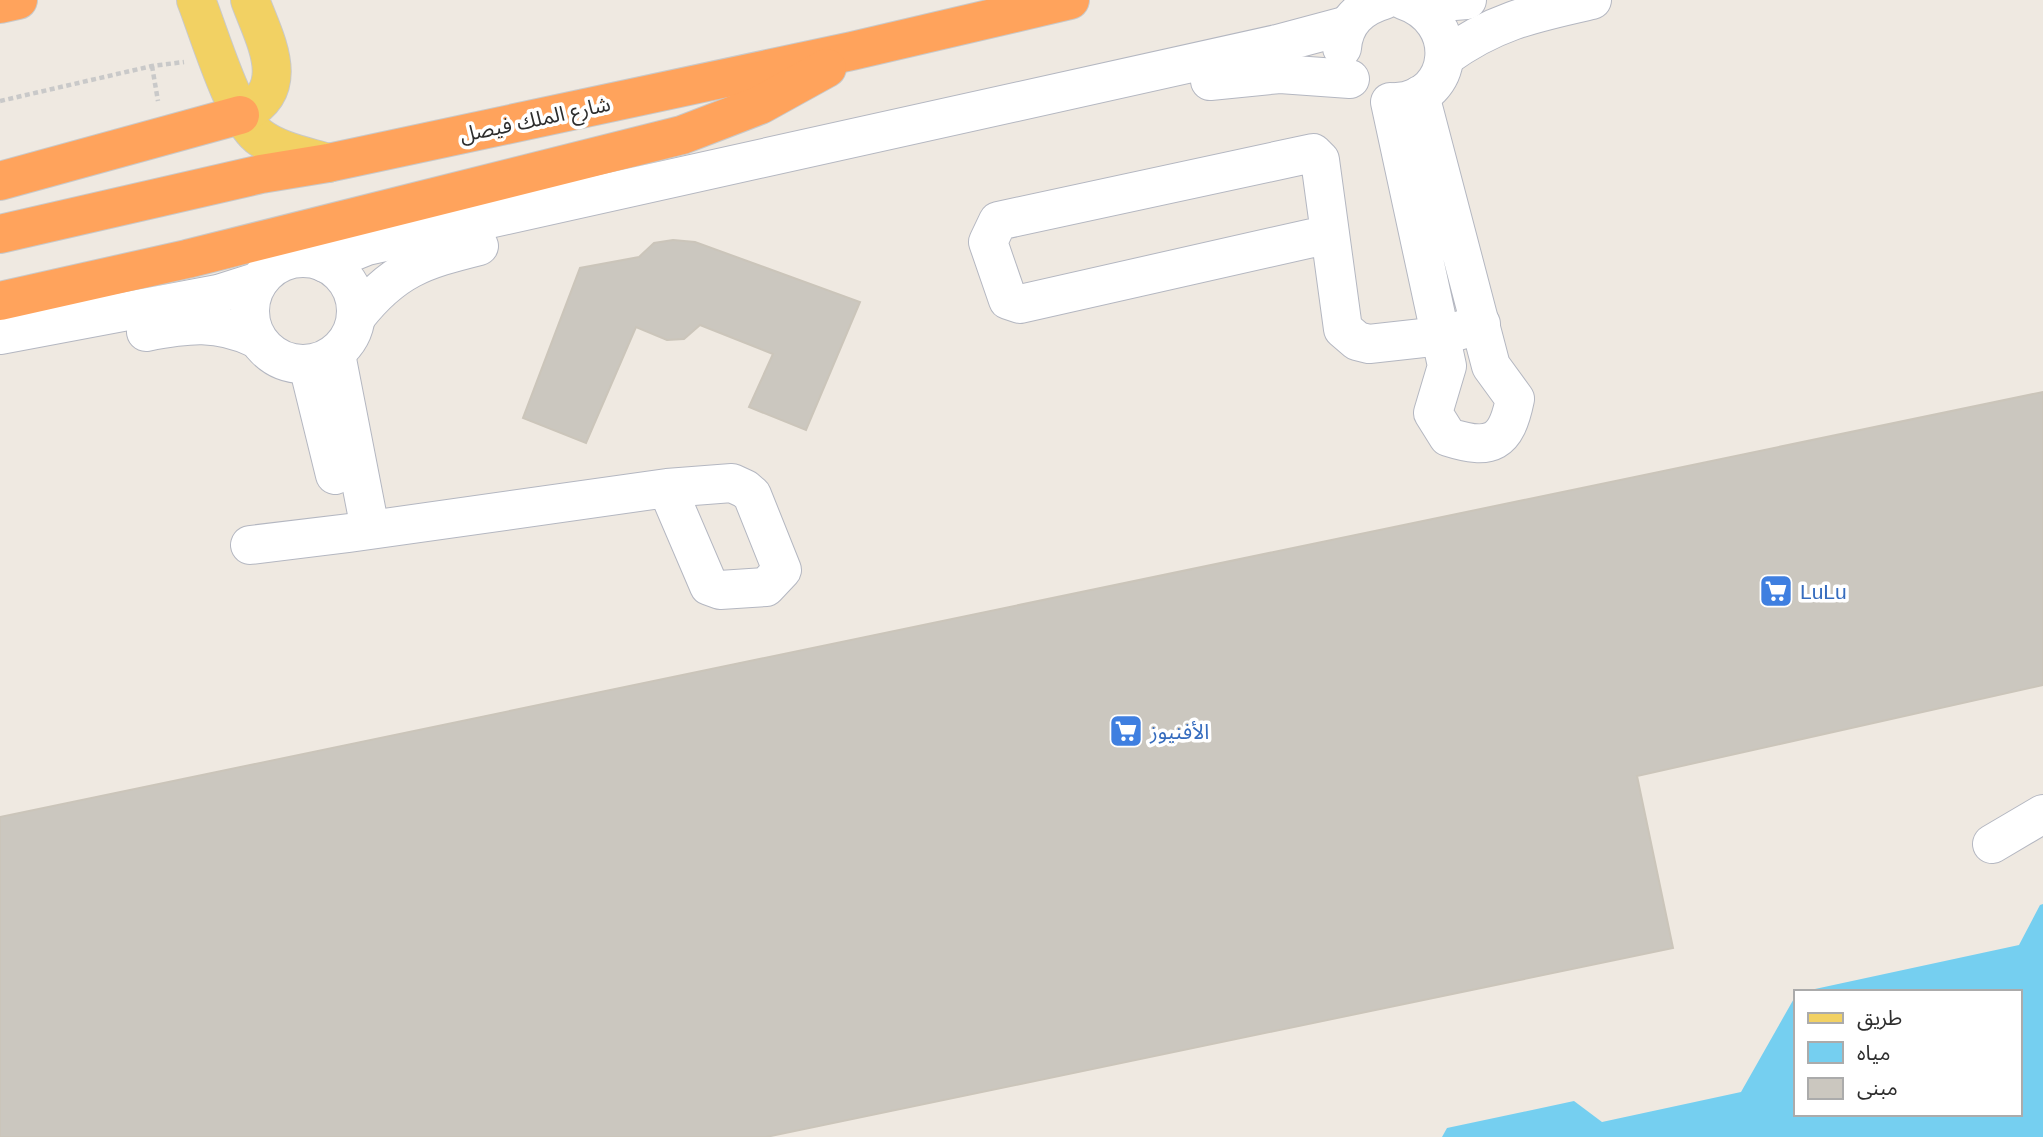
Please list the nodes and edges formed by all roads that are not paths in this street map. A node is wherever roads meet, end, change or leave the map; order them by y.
1 (18, 0) edge
2 (195, 0) edge
3 (250, 0) edge
4 (1070, 0) edge
5 (1467, 0) edge
6 (1592, 0) edge
7 (1401, 1) edge
8 (0, 4) edge
9 (1348, 25) junction
10 (852, 51) junction
11 (1445, 57) junction
12 (1350, 79) junction
13 (1405, 99) junction
14 (240, 115) junction
15 (328, 163) junction
16 (0, 181) edge
17 (0, 234) edge
18 (1330, 234) junction
19 (326, 263) junction
20 (259, 281) junction
21 (0, 301) edge
22 (357, 316) junction
23 (1480, 324) junction
24 (0, 335) edge
25 (1441, 336) junction
26 (257, 339) junction
27 (322, 359) junction
28 (0, 360) edge
29 (667, 488) dead end
30 (360, 531) junction
31 (250, 545) dead end
32 (2043, 814) edge
33 (1992, 845) dead end

1 - 8 highway
2 - 14 main road
3 - 14 main road
4 - 10 highway, شارع الملك فيصل
5 - 7 street
6 - 11 street
7 - 9 street
7 - 11 street
9 - 12 street
9 - 19 street
10 - 15 highway, شارع الملك فيصل
10 - 21 highway
11 - 13 street
12 - 13 street
12 - 22 street
13 - 23 street
13 - 25 street
14 - 15 main road
14 - 16 highway
15 - 17 highway, شارع الملك فيصل
18 - 18 street
18 - 25 street
19 - 20 street
19 - 22 street
20 - 24 street
20 - 26 street
22 - 27 street
23 - 25 street
23 - 25 street
26 - 27 street
26 - 28 street
27 - 30 street
29 - 30 street
30 - 31 street
32 - 33 street

